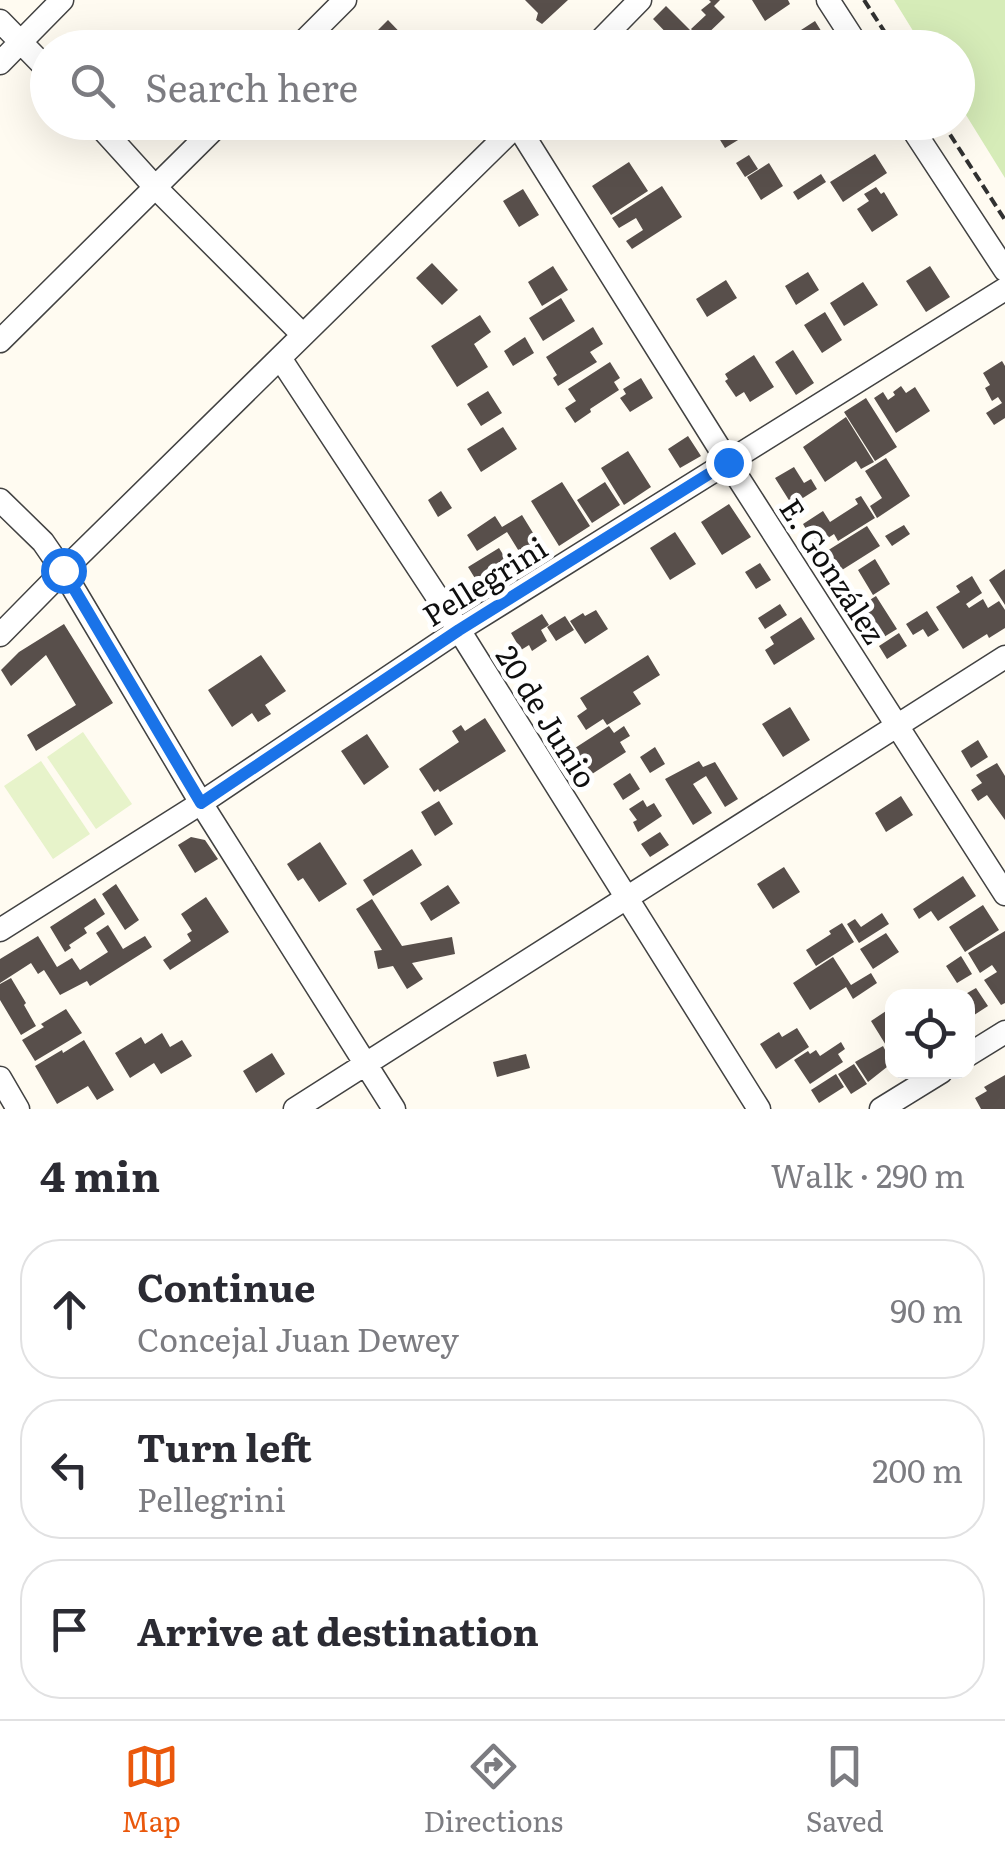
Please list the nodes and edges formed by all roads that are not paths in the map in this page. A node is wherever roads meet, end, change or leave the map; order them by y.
1 (62, 0) edge
2 (346, 0) edge
3 (640, 0) edge
4 (828, 0) edge
5 (0, 21) edge
6 (33, 30) edge
7 (315, 30) edge
8 (611, 30) edge
9 (848, 30) edge
10 (30, 33) edge
11 (21, 42) junction
12 (30, 51) edge
13 (0, 63) edge
14 (113, 140) edge
15 (203, 140) edge
16 (502, 140) edge
17 (528, 140) edge
18 (920, 140) edge
19 (156, 187) junction
20 (1005, 270) edge
21 (1005, 289) edge
22 (303, 335) junction
23 (0, 341) edge
24 (280, 358) junction
25 (728, 462) junction
26 (0, 500) edge
27 (63, 570) junction
28 (459, 630) junction
29 (0, 636) edge
30 (1005, 657) edge
31 (898, 725) junction
32 (201, 803) junction
33 (1005, 894) edge
34 (626, 898) junction
35 (0, 930) edge
36 (1005, 1032) edge
37 (975, 1051) edge
38 (367, 1063) junction
39 (0, 1078) edge
40 (930, 1079) edge
41 (18, 1109) edge
42 (295, 1109) edge
43 (394, 1109) edge
44 (759, 1109) edge
45 (881, 1109) edge

1 - 6 street
2 - 7 street
3 - 8 street
4 - 9 street
5 - 11 street
10 - 11 street
11 - 12 street
11 - 13 street
14 - 19 street
15 - 19 street
16 - 22 street
17 - 25 street, E. González
18 - 20 street
19 - 22 street
19 - 23 street
21 - 25 street, Pellegrini
22 - 24 street
24 - 27 street
24 - 28 street, 20 de Junio
25 - 28 street, Pellegrini
25 - 31 street, E. González
26 - 27 street
27 - 29 street
27 - 32 street
28 - 32 street, Pellegrini
28 - 34 street, 20 de Junio
30 - 31 street
31 - 33 street, E. González
31 - 34 street
32 - 35 street, Pellegrini
32 - 38 street
34 - 38 street
34 - 44 street, 20 de Junio
36 - 37 street
38 - 42 street
38 - 43 street
39 - 41 street
40 - 45 street

